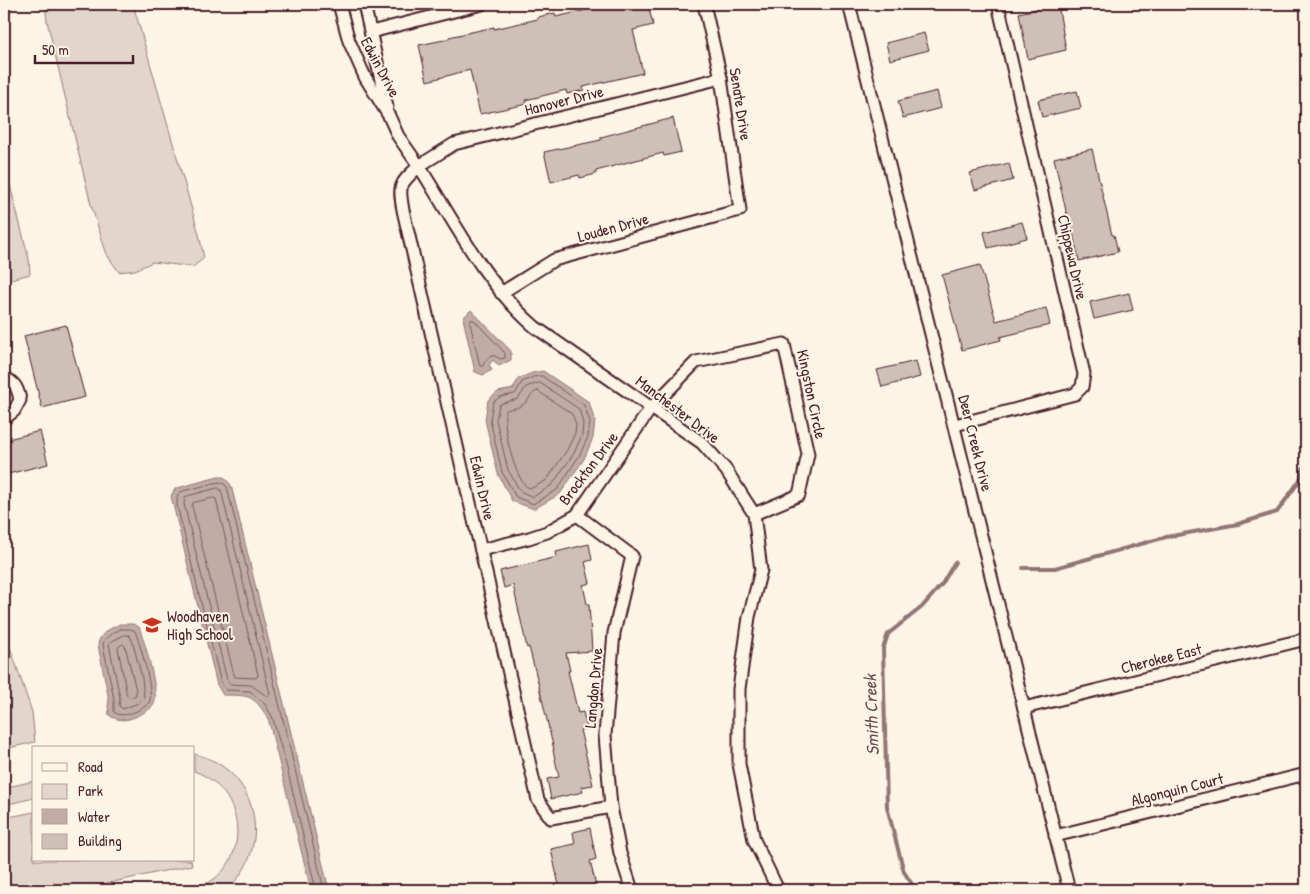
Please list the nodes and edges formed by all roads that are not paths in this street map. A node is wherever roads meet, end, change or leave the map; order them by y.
1 (339, 4) edge
2 (364, 4) edge
3 (482, 4) edge
4 (704, 4) edge
5 (849, 4) edge
6 (998, 4) edge
7 (371, 32) junction
8 (721, 78) junction
9 (389, 116) junction
10 (419, 166) junction
11 (740, 210) joint
12 (501, 293) junction
13 (4, 378) edge
14 (651, 408) junction
15 (4, 419) edge
16 (955, 425) junction
17 (754, 514) junction
18 (577, 515) junction
19 (481, 550) junction
20 (1306, 639) edge
21 (1024, 708) junction
22 (1306, 774) edge
23 (610, 806) junction
24 (1055, 836) junction
25 (632, 890) edge
26 (778, 890) edge
27 (1069, 890) edge

1 - 9 street, Edwin Drive
2 - 7 street, Edwin Drive
3 - 7 street
4 - 8 street, Senate Drive
5 - 16 street, Deer Creek Drive
6 - 16 street, Chippewa Drive
7 - 9 street, Edwin Drive
8 - 10 street, Hanover Drive
8 - 11 street, Senate Drive
9 - 10 street, Edwin Drive
10 - 12 street, Manchester Drive
10 - 19 street, Edwin Drive
11 - 12 street, Louden Drive
12 - 14 street, Manchester Drive
13 - 15 street
14 - 17 street, Manchester Drive
14 - 17 street, Kingston Circle
14 - 18 street, Brockton Drive
16 - 21 street, Deer Creek Drive
17 - 26 street, Manchester Drive
18 - 19 street, Brockton Drive
18 - 23 street, Langdon Drive
19 - 23 street, Edwin Drive
20 - 21 street, Cherokee East
21 - 24 street, Deer Creek Drive
22 - 24 street, Algonquin Court
23 - 25 street, Langdon Drive
24 - 27 street, Deer Creek Drive

